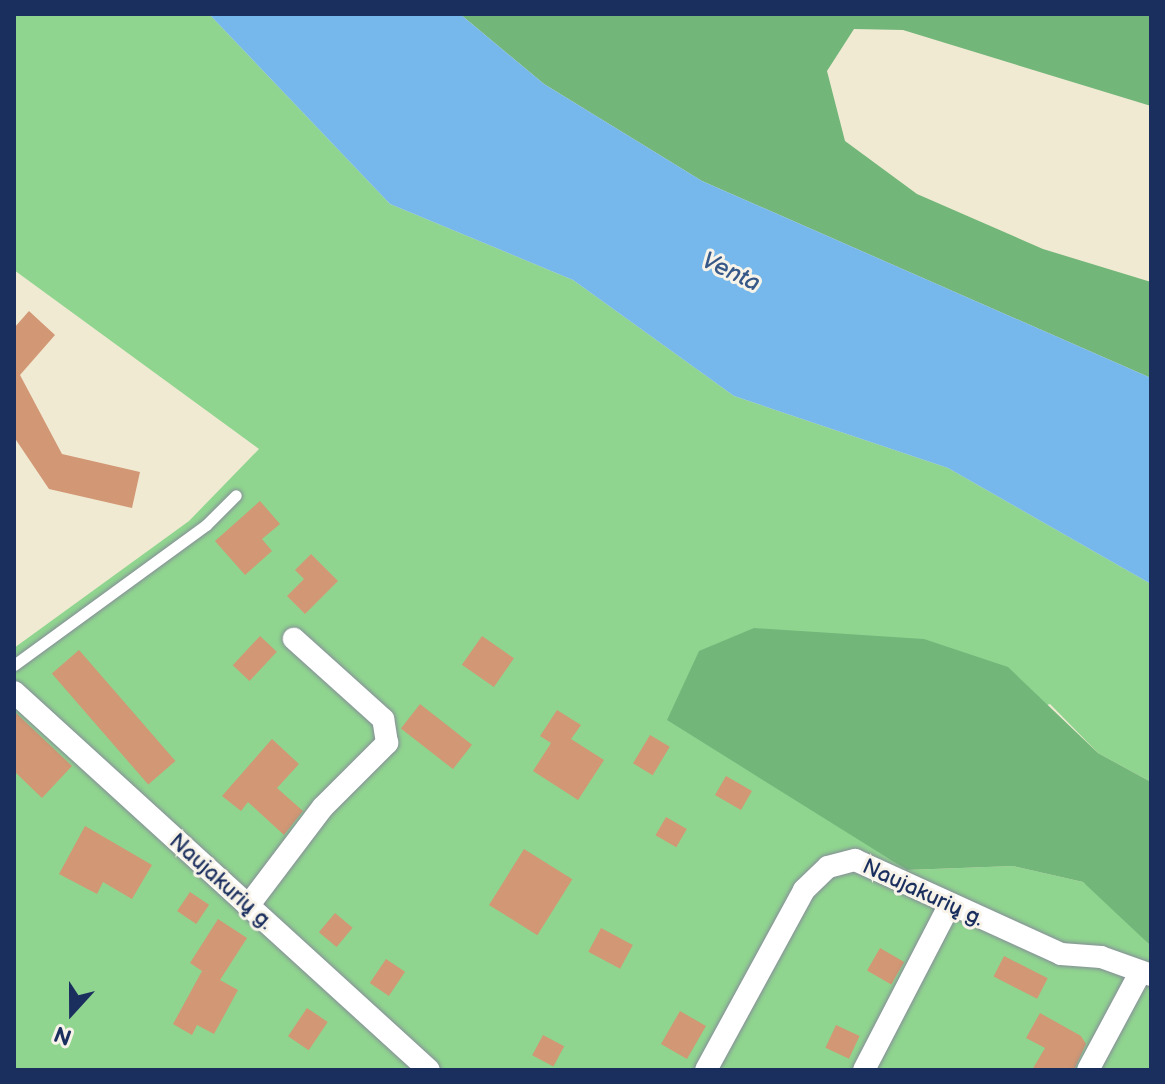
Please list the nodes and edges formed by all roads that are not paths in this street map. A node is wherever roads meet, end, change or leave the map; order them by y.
1 (236, 495) dead end
2 (294, 639) dead end
3 (14, 665) edge
4 (14, 692) edge
5 (248, 906) junction
6 (948, 908) junction
7 (1145, 975) edge
8 (429, 1070) edge
9 (706, 1070) edge
10 (864, 1070) edge
11 (1088, 1070) edge

1 - 3 lane
2 - 5 street
4 - 5 street, Naujakurių g.
5 - 8 street, Naujakurių g.
6 - 7 street, Naujakurių g.
6 - 9 street, Naujakurių g.
6 - 10 street
7 - 11 street

